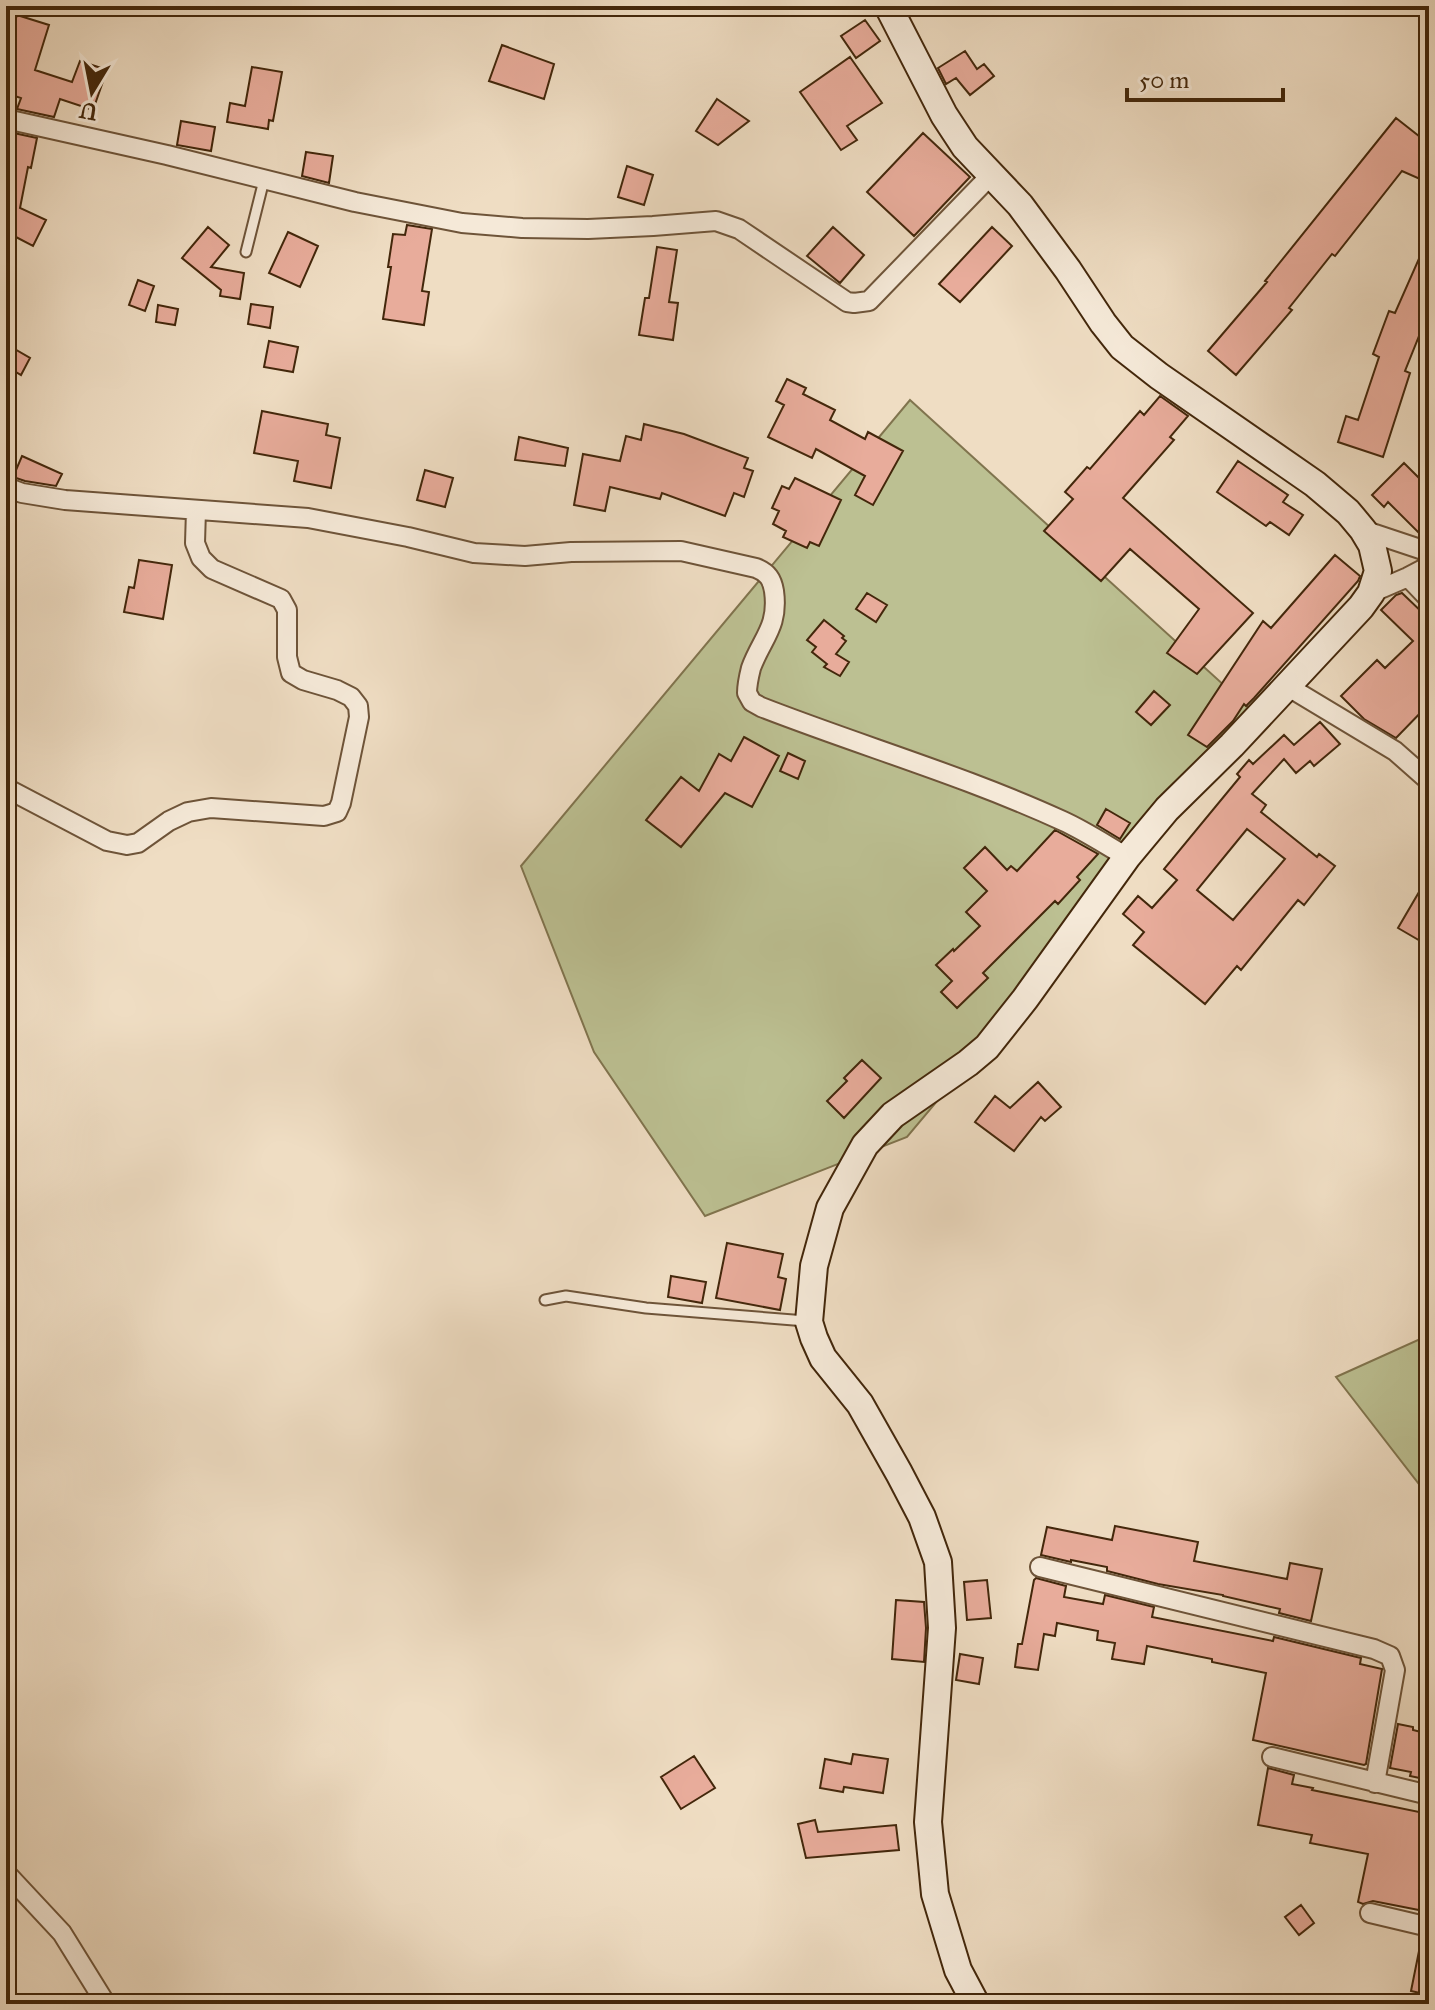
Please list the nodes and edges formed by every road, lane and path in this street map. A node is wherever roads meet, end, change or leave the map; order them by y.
1 (888, 6) edge
2 (6, 119) edge
3 (991, 175) junction
4 (264, 180) junction
5 (246, 252) dead end
6 (6, 487) edge
7 (196, 510) junction
8 (1363, 530) junction
9 (1429, 552) edge
10 (1429, 566) edge
11 (1408, 577) junction
12 (1371, 593) junction
13 (1429, 599) edge
14 (1287, 686) junction
15 (1429, 781) edge
16 (6, 788) edge
17 (1127, 857) junction
18 (545, 1300) dead end
19 (809, 1322) junction
20 (1040, 1567) dead end
21 (1272, 1757) dead end
22 (1375, 1783) junction
23 (1429, 1795) edge
24 (6, 1873) edge
25 (1370, 1913) dead end
26 (1429, 1927) edge
27 (106, 2004) edge
28 (976, 2004) edge

1 - 3 main road
2 - 4 street
3 - 4 street
3 - 8 main road
4 - 5 lane
6 - 7 street
7 - 16 street
7 - 17 street
8 - 9 street
8 - 12 main road
10 - 11 street
11 - 12 street
11 - 13 street
12 - 14 main road
14 - 15 street
14 - 17 main road
17 - 19 main road
18 - 19 lane
19 - 28 main road
20 - 22 street
21 - 22 street
22 - 23 street
24 - 27 street
25 - 26 street

